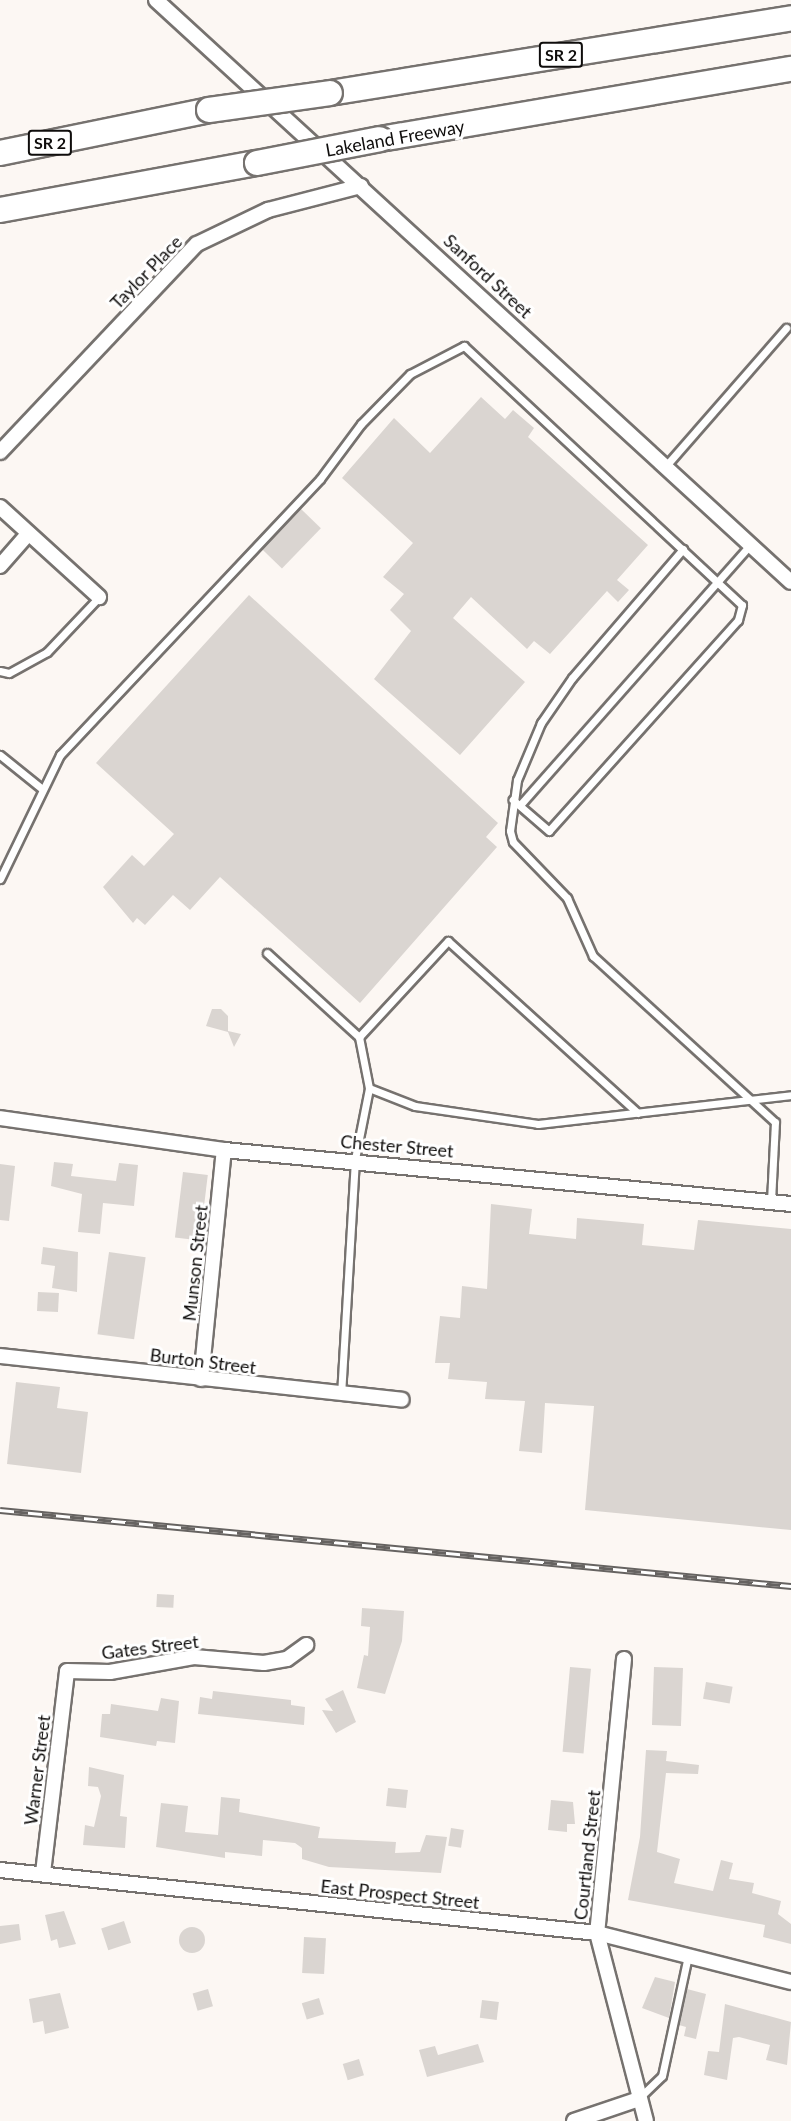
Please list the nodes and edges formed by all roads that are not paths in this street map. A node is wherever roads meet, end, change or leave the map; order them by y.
1 (156, 0) edge
2 (791, 18) edge
3 (791, 69) edge
4 (0, 153) edge
5 (361, 186) junction
6 (0, 210) edge
7 (786, 328) dead end
8 (0, 452) edge
9 (664, 468) junction
10 (0, 507) edge
11 (28, 534) junction
12 (750, 545) junction
13 (683, 549) junction
14 (0, 566) edge
15 (718, 581) junction
16 (791, 582) edge
17 (99, 597) joint
18 (0, 671) edge
19 (0, 755) edge
20 (41, 788) junction
21 (516, 803) junction
22 (0, 879) edge
23 (267, 953) dead end
24 (359, 1037) junction
25 (369, 1088) junction
26 (791, 1095) edge
27 (750, 1100) junction
28 (638, 1113) junction
29 (0, 1118) edge
30 (224, 1150) junction
31 (355, 1159) junction
32 (771, 1202) junction
33 (791, 1204) edge
34 (0, 1356) edge
35 (201, 1378) junction
36 (341, 1395) junction
37 (402, 1400) dead end
38 (306, 1645) dead end
39 (624, 1659) dead end
40 (67, 1671) joint
41 (0, 1870) edge
42 (43, 1874) junction
43 (597, 1933) junction
44 (688, 1956) junction
45 (791, 1982) edge
46 (639, 2098) junction
47 (574, 2121) edge
48 (646, 2121) edge

1 - 5 street, Sanford Street
2 - 4 highway, SR 2, bridge
3 - 6 highway, Lakeland Freeway, bridge
5 - 8 street, Taylor Place
5 - 9 street, Sanford Street
7 - 9 lane
9 - 12 street, Sanford Street
10 - 11 street
11 - 14 street
11 - 17 street
12 - 15 lane
12 - 16 street, Sanford Street
13 - 15 lane
13 - 20 lane
13 - 21 lane
15 - 21 lane
15 - 21 lane
17 - 18 lane
19 - 20 lane
20 - 22 lane
21 - 27 lane
23 - 24 lane
24 - 25 lane
24 - 28 lane
25 - 28 lane
25 - 31 lane
26 - 27 lane
27 - 28 lane
27 - 32 lane
29 - 30 street, Chester Street
30 - 31 street, Chester Street
30 - 35 street, Munson Street
31 - 32 street, Chester Street
31 - 36 lane
32 - 33 street, Chester Street
34 - 35 street, Burton Street
35 - 36 street, Burton Street
36 - 37 street, Burton Street
38 - 40 street, Gates Street
39 - 43 street, Courtland Street
40 - 42 street, Warner Street
41 - 42 street, East Prospect Street
42 - 43 street, East Prospect Street
43 - 44 street, East Prospect Street
43 - 46 street, Courtland Street
44 - 45 street, East Prospect Street
44 - 46 lane
46 - 47 street
46 - 48 street, Courtland Street

